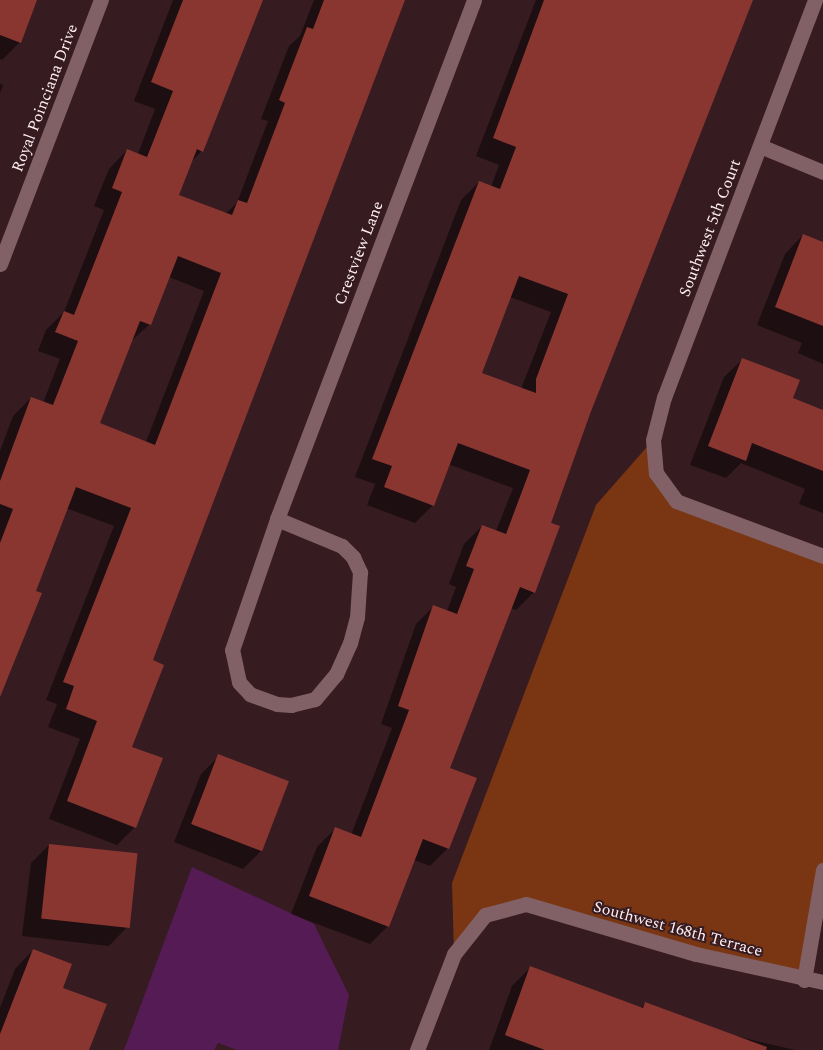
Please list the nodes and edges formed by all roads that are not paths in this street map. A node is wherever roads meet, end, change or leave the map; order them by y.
1 (101, 0) edge
2 (474, 0) edge
3 (815, 0) edge
4 (760, 146) junction
5 (823, 172) edge
6 (0, 264) edge
7 (277, 519) junction
8 (823, 556) edge
9 (823, 870) edge
10 (804, 980) junction
11 (823, 982) edge
12 (417, 1050) edge

1 - 6 street, Royal Poinciana Drive
2 - 7 street, Crestview Lane
3 - 4 street, Southwest 5th Court
4 - 5 street
4 - 8 street, Southwest 5th Court
7 - 7 street, Crestview Lane
9 - 10 street
10 - 11 street, Southwest 168th Terrace
10 - 12 street, Southwest 168th Terrace

